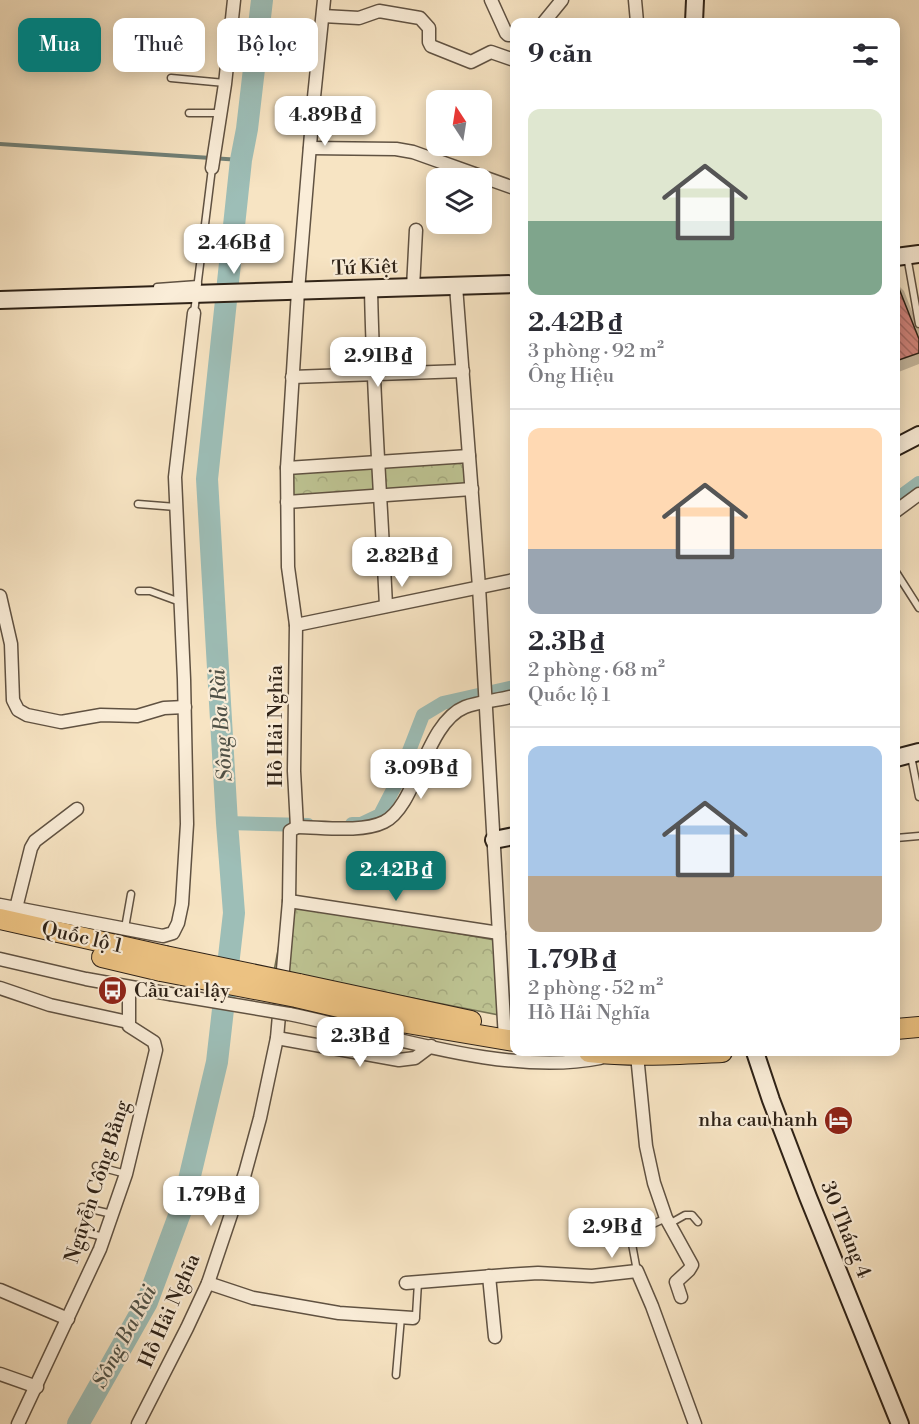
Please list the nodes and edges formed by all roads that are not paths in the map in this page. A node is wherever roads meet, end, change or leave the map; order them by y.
1 (234, 0) edge
2 (324, 0) edge
3 (491, 0) edge
4 (562, 0) edge
5 (635, 0) edge
6 (695, 0) edge
7 (323, 16) junction
8 (547, 18) edge
9 (637, 18) edge
10 (694, 18) edge
11 (510, 36) edge
12 (510, 59) edge
13 (171, 78) dead end
14 (225, 84) junction
15 (189, 113) dead end
16 (220, 114) junction
17 (310, 148) junction
18 (212, 168) joint
19 (510, 187) edge
20 (416, 230) dead end
21 (907, 255) edge
22 (510, 284) edge
23 (456, 286) junction
24 (413, 288) junction
25 (371, 289) junction
26 (199, 290) junction
27 (298, 291) junction
28 (0, 300) edge
29 (194, 313) joint
30 (919, 324) edge
31 (463, 371) junction
32 (373, 373) junction
33 (292, 377) junction
34 (919, 435) edge
35 (900, 445) edge
36 (469, 456) junction
37 (380, 461) junction
38 (287, 468) junction
39 (472, 489) junction
40 (380, 494) junction
41 (919, 494) edge
42 (287, 502) junction
43 (138, 504) dead end
44 (176, 507) junction
45 (900, 508) edge
46 (900, 578) edge
47 (510, 580) edge
48 (479, 587) junction
49 (139, 591) dead end
50 (0, 596) edge
51 (180, 602) junction
52 (386, 606) junction
53 (919, 608) edge
54 (296, 625) junction
55 (5, 654) edge
56 (510, 697) edge
57 (486, 700) junction
58 (185, 707) junction
59 (908, 754) edge
60 (919, 797) edge
61 (77, 809) dead end
62 (297, 827) junction
63 (919, 836) edge
64 (510, 837) edge
65 (900, 838) edge
66 (494, 840) junction
67 (131, 894) dead end
68 (289, 901) junction
69 (0, 905) edge
70 (8, 914) edge
71 (125, 928) junction
72 (0, 932) edge
73 (499, 933) junction
74 (0, 960) edge
75 (163, 963) junction
76 (0, 988) edge
77 (129, 988) junction
78 (295, 999) junction
79 (128, 1022) junction
80 (919, 1028) edge
81 (900, 1029) edge
82 (510, 1034) edge
83 (277, 1038) junction
84 (919, 1041) edge
85 (900, 1042) edge
86 (431, 1046) junction
87 (612, 1056) edge
88 (637, 1056) edge
89 (756, 1056) edge
90 (96, 1166) dead end
91 (126, 1174) junction
92 (82, 1207) dead end
93 (112, 1215) junction
94 (668, 1221) junction
95 (698, 1222) dead end
96 (79, 1231) dead end
97 (105, 1237) junction
98 (637, 1271) junction
99 (489, 1276) junction
100 (208, 1283) junction
101 (412, 1283) joint
102 (0, 1290) edge
103 (681, 1296) dead end
104 (407, 1318) junction
105 (68, 1319) junction
106 (495, 1337) dead end
107 (0, 1374) edge
108 (396, 1375) dead end
109 (37, 1386) junction
110 (18, 1424) edge
111 (138, 1424) edge
112 (695, 1424) edge
113 (900, 1424) edge

1 - 14 street
2 - 7 street, Hồ Hải Nghĩa
3 - 11 street
4 - 8 street
5 - 9 street
6 - 10 street
7 - 12 street
7 - 17 street, Hồ Hải Nghĩa
13 - 14 lane
14 - 16 street
15 - 16 lane
16 - 18 street
17 - 19 street
17 - 27 street, Hồ Hải Nghĩa
18 - 26 lane
20 - 24 street
21 - 30 lane
22 - 23 street, Tứ Kiệt
23 - 24 street, Tứ Kiệt
23 - 31 street
24 - 25 street, Tứ Kiệt
25 - 27 street, Tứ Kiệt
25 - 32 street
26 - 27 street, Tứ Kiệt
26 - 28 street, Tứ Kiệt
26 - 29 lane
27 - 33 street, Hồ Hải Nghĩa
29 - 44 street
31 - 32 street
31 - 36 street
32 - 33 street
32 - 37 street
33 - 38 street, Hồ Hải Nghĩa
34 - 35 street
36 - 37 street
36 - 39 street
37 - 38 street
37 - 40 street
38 - 42 street, Hồ Hải Nghĩa
39 - 40 street
39 - 48 street
40 - 42 street
40 - 52 street
41 - 45 street
42 - 54 street, Hồ Hải Nghĩa
43 - 44 lane
44 - 51 street
46 - 53 lane
47 - 48 street
48 - 52 street
48 - 57 street
49 - 51 lane
50 - 55 street
51 - 58 street
52 - 54 street
54 - 62 street, Hồ Hải Nghĩa
55 - 58 street
56 - 57 street
57 - 62 street
57 - 66 street
58 - 71 street
59 - 60 lane
61 - 70 street
62 - 68 street, Hồ Hải Nghĩa
63 - 65 lane
64 - 66 street
66 - 73 street
67 - 71 lane
68 - 73 street
68 - 83 street, Hồ Hải Nghĩa
69 - 70 street
70 - 71 street
70 - 75 main road, Quốc lộ 1
72 - 75 main road, Quốc lộ 1
73 - 82 street
74 - 77 street
75 - 78 main road, bridge
76 - 79 street
77 - 78 street, bridge
77 - 79 street
78 - 82 main road
78 - 86 street
79 - 91 street, Nguyễn Công Bằng
80 - 81 main road
83 - 86 street
83 - 100 street, Hồ Hải Nghĩa
84 - 85 main road
86 - 87 street
88 - 94 street
89 - 113 street, 30 Tháng 4
90 - 91 lane
91 - 93 street, Nguyễn Công Bằng
92 - 93 lane
93 - 97 street, Nguyễn Công Bằng
94 - 95 lane
94 - 98 lane
94 - 103 street
96 - 97 lane
97 - 105 street, Nguyễn Công Bằng
98 - 99 street
98 - 112 street
99 - 101 street
99 - 106 street
100 - 104 street
100 - 111 street, Hồ Hải Nghĩa
101 - 104 lane
102 - 105 street
104 - 108 lane
105 - 109 street, Nguyễn Công Bằng
107 - 109 street
109 - 110 street, Nguyễn Công Bằng

